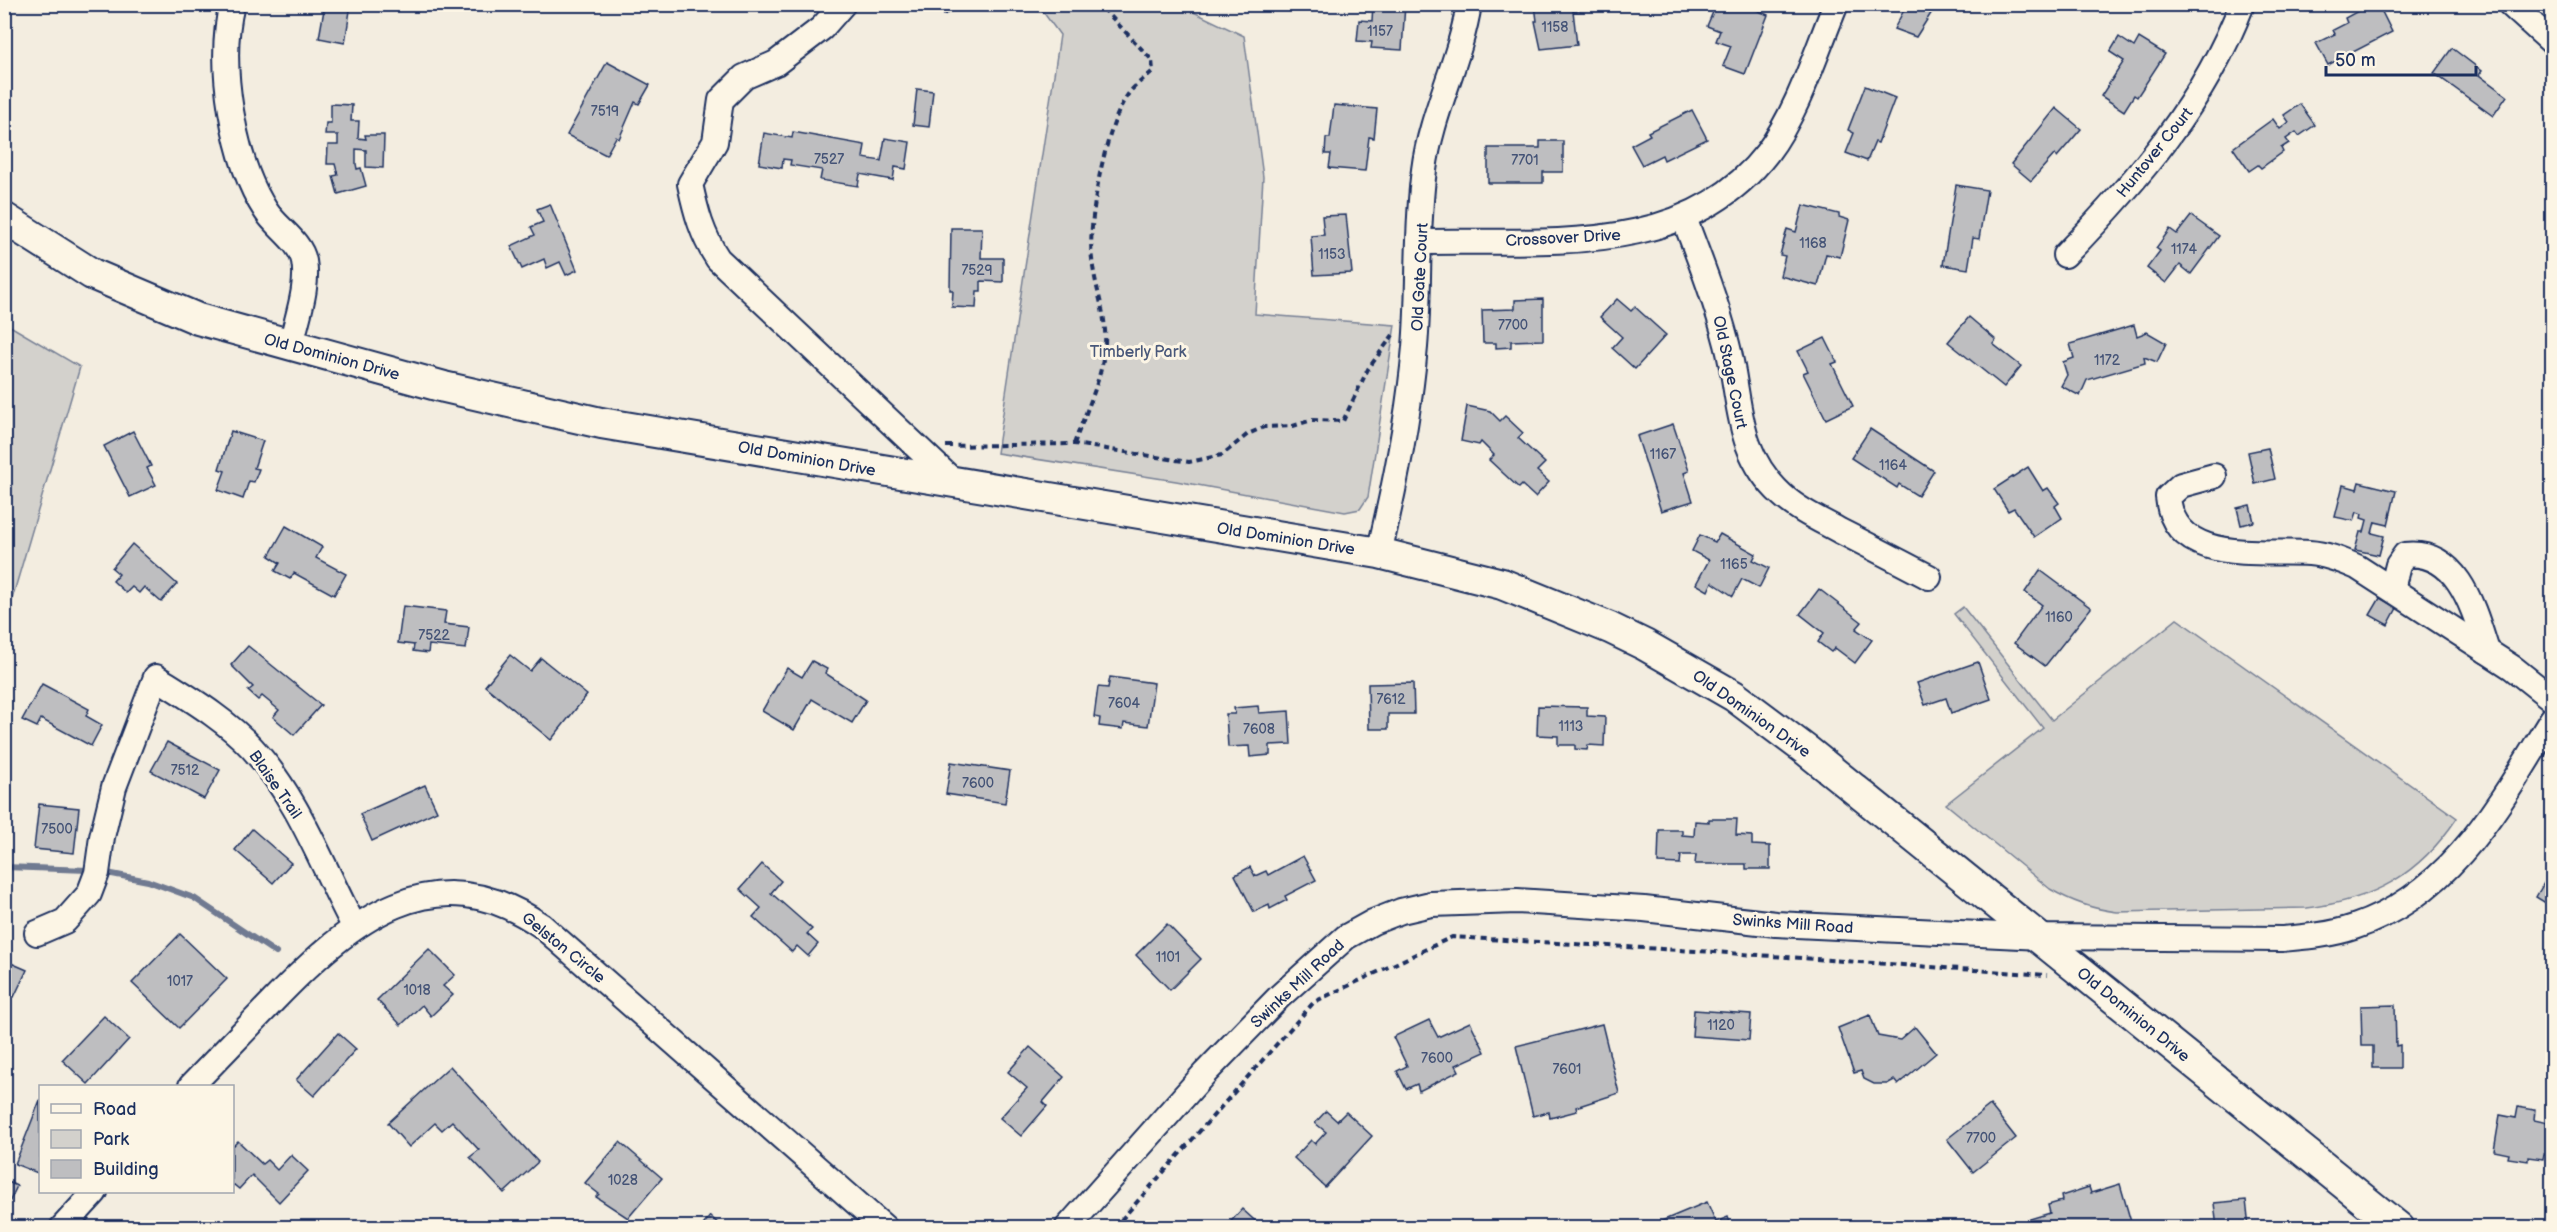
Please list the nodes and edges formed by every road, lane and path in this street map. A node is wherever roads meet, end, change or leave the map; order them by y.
1 (232, 4) edge
2 (843, 4) edge
3 (1099, 4) edge
4 (1469, 4) edge
5 (1836, 4) edge
6 (2242, 4) edge
7 (2510, 4) edge
8 (2553, 42) edge
9 (4, 218) edge
10 (1684, 218) junction
11 (1420, 242) junction
12 (2065, 255) dead end
13 (1418, 303) junction
14 (291, 346) junction
15 (1074, 444) junction
16 (937, 446) dead end
17 (2214, 476) dead end
18 (955, 483) junction
19 (1379, 553) junction
20 (1929, 577) dead end
21 (2392, 589) junction
22 (2487, 651) junction
23 (2553, 699) edge
24 (2549, 732) edge
25 (354, 927) junction
26 (37, 933) dead end
27 (2041, 937) junction
28 (2051, 976) dead end
29 (192, 1085) edge
30 (92, 1193) edge
31 (62, 1227) edge
32 (885, 1227) edge
33 (1066, 1227) edge
34 (1114, 1227) edge
35 (2399, 1227) edge

1 - 14 street
2 - 18 street
3 - 15 path
4 - 11 street, Old Gate Court
5 - 10 street, Crossover Drive
6 - 12 street, Huntover Court
7 - 8 street
9 - 14 main road, Old Dominion Drive
10 - 11 street, Crossover Drive
10 - 20 street, Old Stage Court
11 - 13 street, Old Gate Court
13 - 15 path
13 - 19 street, Old Gate Court
14 - 18 main road, Old Dominion Drive
15 - 16 path
17 - 21 street
18 - 19 main road, Old Dominion Drive
19 - 27 main road, Old Dominion Drive
21 - 22 street
21 - 22 street
22 - 23 street
24 - 27 street, Swinks Mill Road
25 - 26 street, Blaise Trail
25 - 29 street, Gelston Circle
25 - 32 street, Gelston Circle
27 - 33 street, Swinks Mill Road
27 - 35 main road, Old Dominion Drive
28 - 34 path
30 - 31 street

